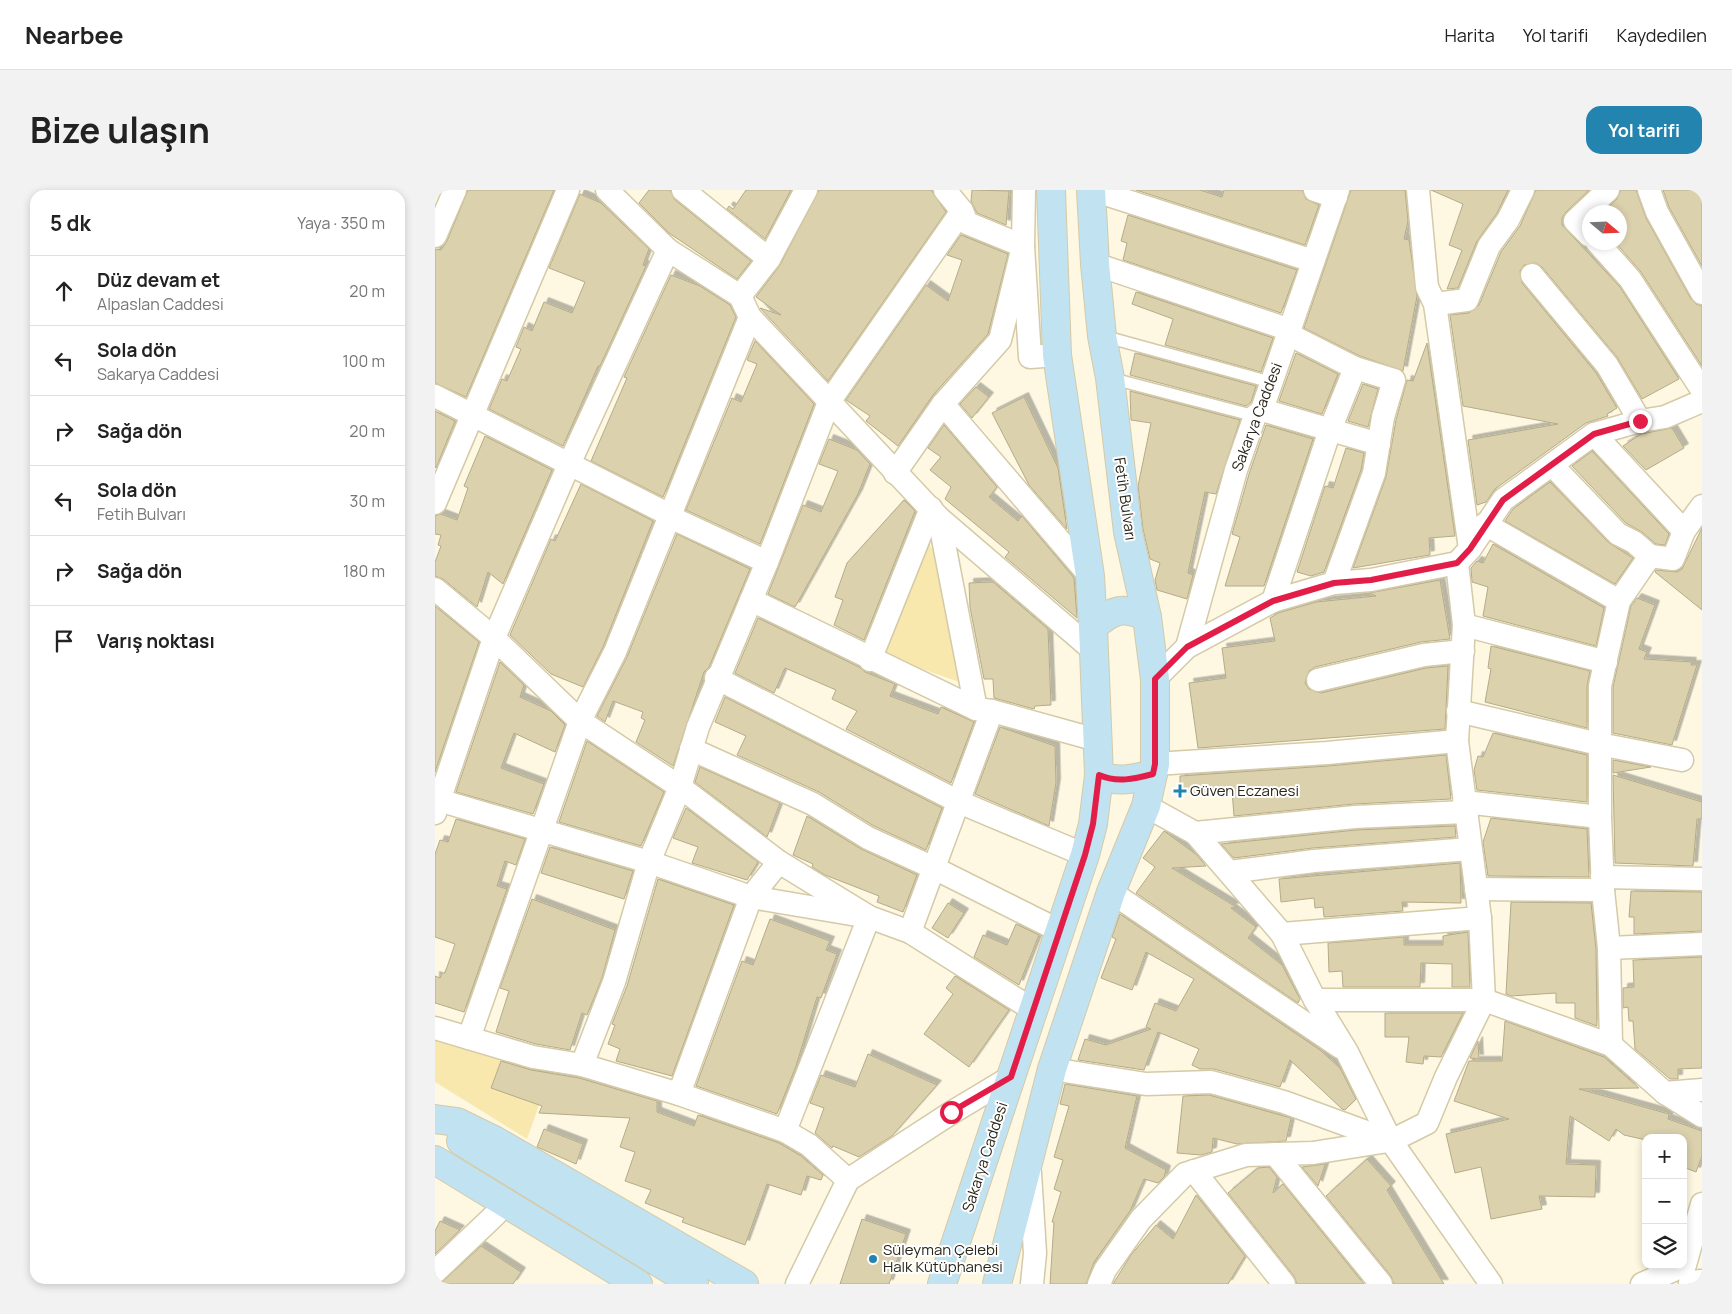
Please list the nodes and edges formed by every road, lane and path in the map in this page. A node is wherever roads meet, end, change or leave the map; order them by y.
1 (455, 190) edge
2 (568, 190) edge
3 (683, 190) edge
4 (807, 190) edge
5 (945, 190) edge
6 (1024, 190) edge
7 (1051, 190) edge
8 (1092, 190) edge
9 (1315, 190) edge
10 (1418, 190) edge
11 (1523, 190) edge
12 (1608, 190) edge
13 (1649, 190) edge
14 (614, 192) edge
15 (1337, 193) edge
16 (1592, 205) edge
17 (962, 211) junction
18 (1582, 214) edge
19 (1582, 228) edge
20 (435, 236) edge
21 (1023, 246) junction
22 (668, 250) junction
23 (1604, 250) edge
24 (769, 259) junction
25 (1313, 261) junction
26 (1095, 264) junction
27 (1532, 276) dead end
28 (1702, 293) edge
29 (740, 296) junction
30 (1435, 304) junction
31 (750, 317) junction
32 (1289, 332) junction
33 (1102, 336) junction
34 (1057, 355) junction
35 (1355, 368) junction
36 (1110, 378) junction
37 (1270, 382) junction
38 (1702, 390) edge
39 (435, 396) edge
40 (1702, 401) edge
41 (829, 402) junction
42 (943, 404) junction
43 (1259, 413) junction
44 (472, 414) junction
45 (1640, 421) junction
46 (1330, 430) junction
47 (1594, 434) junction
48 (1379, 444) junction
49 (570, 462) junction
50 (1552, 465) junction
51 (895, 473) junction
52 (435, 503) edge
53 (1702, 506) edge
54 (935, 513) junction
55 (670, 517) junction
56 (1485, 524) junction
57 (1684, 531) junction
58 (1463, 556) junction
59 (1651, 556) junction
60 (767, 562) junction
61 (1090, 576) junction
62 (1334, 583) junction
63 (435, 589) edge
64 (751, 600) junction
65 (1273, 601) junction
66 (1619, 601) junction
67 (1147, 617) junction
68 (1463, 625) junction
69 (494, 638) junction
70 (1093, 639) junction
71 (1187, 647) junction
72 (1463, 651) junction
73 (871, 660) junction
74 (1606, 662) junction
75 (716, 678) junction
76 (1155, 679) junction
77 (1318, 680) dead end
78 (984, 710) junction
79 (1458, 711) junction
80 (580, 721) junction
81 (1097, 740) junction
82 (1457, 740) junction
83 (1599, 744) junction
84 (691, 748) junction
85 (1682, 760) dead end
86 (1154, 769) junction
87 (1099, 775) junction
88 (680, 787) junction
89 (959, 802) junction
90 (436, 804) edge
91 (1146, 806) junction
92 (1465, 807) junction
93 (1600, 817) junction
94 (543, 831) junction
95 (1195, 833) junction
96 (1470, 849) junction
97 (1085, 855) junction
98 (649, 862) junction
99 (779, 862) junction
100 (933, 868) junction
101 (1230, 872) junction
102 (1702, 879) edge
103 (1602, 883) junction
104 (1476, 889) junction
105 (1111, 892) junction
106 (751, 897) junction
107 (869, 917) junction
108 (1480, 918) junction
109 (1060, 931) junction
110 (910, 932) junction
111 (1282, 934) junction
112 (1702, 944) edge
113 (1609, 948) junction
114 (1315, 1000) junction
115 (1484, 1000) junction
116 (1035, 1012) junction
117 (435, 1028) edge
118 (469, 1038) junction
119 (1611, 1045) junction
120 (1347, 1052) junction
121 (582, 1064) junction
122 (1052, 1069) junction
123 (1011, 1077) junction
124 (1702, 1090) edge
125 (1665, 1093) junction
126 (679, 1094) junction
127 (1702, 1116) edge
128 (435, 1119) edge
129 (435, 1126) edge
130 (785, 1131) junction
131 (1391, 1141) junction
132 (1275, 1154) junction
133 (1029, 1156) junction
134 (435, 1160) edge
135 (435, 1170) edge
136 (1194, 1171) junction
137 (849, 1180) junction
138 (1702, 1204) edge
139 (496, 1214) junction
140 (435, 1272) edge
141 (1692, 1278) edge
142 (609, 1284) edge
143 (638, 1284) edge
144 (694, 1284) edge
145 (744, 1284) edge
146 (797, 1284) edge
147 (943, 1284) edge
148 (997, 1284) edge
149 (1032, 1284) edge
150 (1099, 1284) edge
151 (1283, 1284) edge
152 (1381, 1284) edge
153 (1491, 1284) edge
154 (1642, 1284) edge

1 - 20 street
2 - 44 street
3 - 24 street
4 - 24 street
5 - 17 street
6 - 21 street
7 - 34 main road
8 - 25 street
8 - 26 main road, Fetih Bulvarı
9 - 15 street
10 - 30 street
11 - 30 street
12 - 16 street
13 - 28 street
14 - 22 street
15 - 25 street, Sakarya Caddesi
17 - 21 street
17 - 41 street
18 - 19 street
21 - 34 street
21 - 42 street
22 - 29 street
22 - 49 street
23 - 38 street
24 - 29 street
25 - 32 street, Sakarya Caddesi
26 - 32 street
26 - 33 main road, Fetih Bulvarı
27 - 45 street
29 - 31 street
30 - 58 street
31 - 41 street
31 - 55 street
32 - 35 street
32 - 37 street, Sakarya Caddesi
33 - 36 main road, Fetih Bulvarı
33 - 37 lane
34 - 61 main road
35 - 46 street
35 - 48 street
36 - 43 lane
36 - 67 main road, Fetih Bulvarı
37 - 43 street, Sakarya Caddesi
39 - 44 street
40 - 45 street
41 - 51 street
41 - 60 street
42 - 51 street
42 - 61 street
43 - 46 street
43 - 71 street, Sakarya Caddesi
44 - 49 street
44 - 52 street
45 - 47 street
46 - 48 street
46 - 65 street
47 - 50 street
47 - 57 street
48 - 62 street
49 - 55 street
49 - 69 street
50 - 56 street
50 - 59 street
51 - 54 street
53 - 57 street
54 - 70 street
54 - 73 street
54 - 78 street
55 - 60 street
55 - 80 street
56 - 58 street
56 - 66 street
57 - 59 street
58 - 62 street
58 - 68 street
59 - 66 street
60 - 64 street
61 - 70 main road
62 - 65 street
63 - 69 street
64 - 73 street
64 - 75 street
65 - 71 street
66 - 74 street
67 - 70 main road
67 - 76 main road, Fetih Bulvarı
68 - 72 street
68 - 74 street
69 - 80 street
69 - 90 street
70 - 81 main road
71 - 76 street
72 - 77 street
72 - 79 street
73 - 78 street
74 - 83 street
75 - 84 street
75 - 89 street
76 - 86 main road, Fetih Bulvarı
78 - 81 street
78 - 89 street
79 - 82 street
79 - 83 street
80 - 88 street
80 - 94 street
81 - 87 main road, Sakarya Caddesi
82 - 86 street
82 - 92 street
83 - 85 street
83 - 93 street
84 - 88 street
84 - 100 street
86 - 87 main road
86 - 91 main road, Fetih Bulvarı
87 - 97 main road, Sakarya Caddesi
88 - 98 street
88 - 99 street
89 - 97 street
89 - 100 street
90 - 94 street
91 - 95 street
91 - 105 main road
92 - 93 street
92 - 95 street
92 - 96 street
93 - 103 street
94 - 98 street
94 - 118 street
95 - 101 street
96 - 101 street
96 - 104 street
97 - 109 main road, Sakarya Caddesi
98 - 106 street
98 - 121 street
99 - 106 street
99 - 107 street
100 - 109 street
100 - 110 street
101 - 111 street
102 - 103 street
103 - 104 street
103 - 113 street
104 - 108 street
105 - 120 street
105 - 122 main road
106 - 107 street
106 - 126 street
107 - 110 street
107 - 130 street
108 - 111 street
108 - 115 street
109 - 116 main road, Sakarya Caddesi
110 - 116 street
111 - 114 street
112 - 113 street
113 - 119 street
114 - 115 street
114 - 120 street
115 - 119 street
115 - 131 street
116 - 123 main road, Sakarya Caddesi
117 - 118 street
118 - 121 street
119 - 125 street
120 - 131 street
121 - 126 street
122 - 131 street
122 - 133 main road
123 - 137 street
123 - 147 main road, Sakarya Caddesi
124 - 125 street
125 - 127 street
126 - 130 street
128 - 145 main road
129 - 144 main road
130 - 137 street
131 - 132 street
131 - 153 street
132 - 136 street
132 - 152 street
133 - 148 main road
133 - 149 street
134 - 143 main road
135 - 139 main road
136 - 150 street
136 - 151 street
137 - 146 street
138 - 141 street
139 - 140 street
139 - 142 main road
141 - 154 street

